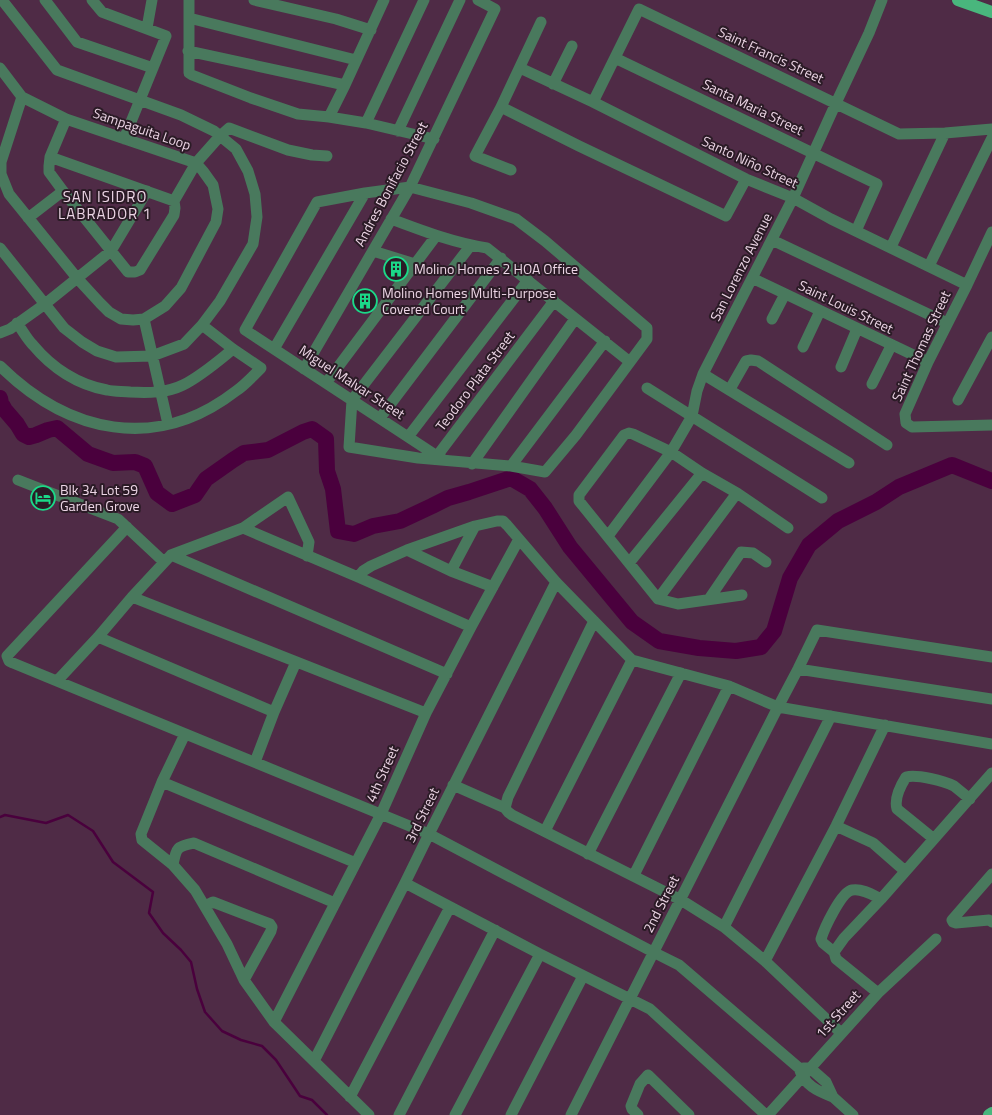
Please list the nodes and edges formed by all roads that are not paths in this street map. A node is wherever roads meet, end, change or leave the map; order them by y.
1 (45, 0) edge
2 (92, 0) edge
3 (152, 0) edge
4 (190, 0) edge
5 (254, 0) edge
6 (384, 0) edge
7 (424, 0) edge
8 (460, 0) edge
9 (478, 0) edge
10 (882, 0) edge
11 (958, 0) edge
12 (6, 4) edge
13 (992, 12) edge
14 (189, 18) junction
15 (541, 22) dead end
16 (147, 28) junction
17 (371, 30) junction
18 (572, 46) dead end
19 (188, 52) junction
20 (615, 58) junction
21 (356, 60) junction
22 (0, 68) edge
23 (153, 68) junction
24 (520, 68) junction
25 (553, 84) junction
26 (345, 85) junction
27 (22, 97) junction
28 (140, 100) junction
29 (593, 102) junction
30 (836, 103) junction
31 (501, 107) junction
32 (329, 117) junction
33 (66, 119) junction
34 (366, 123) junction
35 (992, 129) edge
36 (398, 131) junction
37 (945, 133) junction
38 (220, 136) junction
39 (434, 138) junction
40 (992, 138) edge
41 (124, 139) junction
42 (813, 153) junction
43 (326, 156) dead end
44 (50, 157) junction
45 (196, 163) junction
46 (511, 170) dead end
47 (746, 179) junction
48 (2, 184) edge
49 (410, 187) junction
50 (63, 191) junction
51 (147, 191) junction
52 (365, 193) junction
53 (793, 198) junction
54 (174, 202) junction
55 (28, 218) junction
56 (392, 219) junction
57 (856, 231) junction
58 (992, 232) edge
59 (436, 236) junction
60 (772, 240) junction
61 (471, 245) junction
62 (891, 247) junction
63 (0, 248) edge
64 (111, 251) junction
65 (373, 251) junction
66 (501, 258) junction
67 (415, 264) junction
68 (929, 266) junction
69 (76, 278) junction
70 (752, 278) junction
71 (528, 280) junction
72 (967, 284) junction
73 (785, 294) junction
74 (554, 301) junction
75 (45, 304) junction
76 (820, 311) junction
77 (144, 319) junction
78 (575, 319) junction
79 (772, 319) dead end
80 (17, 323) junction
81 (947, 323) junction
82 (202, 326) junction
83 (857, 329) junction
84 (0, 333) edge
85 (992, 337) edge
86 (605, 341) junction
87 (891, 346) junction
88 (803, 347) dead end
89 (233, 349) junction
90 (274, 349) junction
91 (152, 356) junction
92 (630, 362) junction
93 (928, 362) junction
94 (0, 366) edge
95 (841, 367) dead end
96 (304, 368) junction
97 (703, 374) junction
98 (326, 383) junction
99 (872, 384) dead end
100 (648, 388) dead end
101 (730, 389) junction
102 (160, 392) junction
103 (352, 400) junction
104 (958, 400) dead end
105 (692, 416) junction
106 (380, 418) junction
107 (168, 424) junction
108 (992, 425) edge
109 (408, 437) junction
110 (887, 445) dead end
111 (671, 452) junction
112 (440, 458) junction
113 (849, 463) dead end
114 (472, 464) junction
115 (511, 466) junction
116 (702, 473) junction
117 (18, 480) dead end
118 (737, 493) junction
119 (822, 498) dead end
120 (475, 526) junction
121 (127, 527) junction
122 (243, 528) junction
123 (788, 528) dead end
124 (608, 536) junction
125 (519, 539) junction
126 (407, 550) junction
127 (307, 556) junction
128 (168, 559) junction
129 (766, 562) dead end
130 (629, 563) junction
131 (451, 571) junction
132 (358, 577) junction
133 (556, 582) junction
134 (493, 587) junction
135 (742, 595) dead end
136 (132, 597) junction
137 (658, 599) junction
138 (709, 599) junction
139 (594, 621) junction
140 (471, 627) junction
141 (98, 637) junction
142 (992, 657) edge
143 (632, 660) junction
144 (296, 662) junction
145 (798, 669) junction
146 (681, 673) junction
147 (447, 674) junction
148 (57, 681) junction
149 (729, 686) junction
150 (992, 699) edge
151 (778, 707) junction
152 (274, 712) junction
153 (426, 713) junction
154 (831, 716) junction
155 (885, 725) junction
156 (184, 734) junction
157 (992, 744) edge
158 (255, 762) junction
159 (992, 773) edge
160 (162, 782) junction
161 (453, 786) junction
162 (970, 799) junction
163 (505, 808) junction
164 (380, 814) junction
165 (836, 826) junction
166 (546, 831) junction
167 (429, 834) junction
168 (934, 839) junction
169 (588, 854) junction
170 (356, 863) junction
171 (173, 865) junction
172 (905, 871) junction
173 (992, 874) edge
174 (634, 875) junction
175 (405, 884) junction
176 (681, 900) junction
177 (881, 900) junction
178 (335, 902) junction
179 (205, 906) junction
180 (450, 907) junction
181 (992, 922) edge
182 (724, 927) junction
183 (495, 930) junction
184 (936, 939) dead end
185 (653, 952) junction
186 (834, 952) junction
187 (540, 954) junction
188 (765, 961) junction
189 (583, 976) junction
190 (244, 980) junction
191 (878, 993) junction
192 (630, 999) junction
193 (274, 1022) junction
194 (841, 1033) junction
195 (314, 1061) junction
196 (803, 1071) junction
197 (350, 1097) junction
198 (369, 1115) edge
199 (399, 1115) edge
200 (455, 1115) edge
201 (511, 1115) edge
202 (571, 1115) edge
203 (638, 1115) edge
204 (689, 1115) edge
205 (767, 1115) edge
206 (853, 1115) edge

1 - 23 street
2 - 16 street
3 - 16 street
4 - 14 street
5 - 17 street
6 - 17 street
7 - 34 street
8 - 36 street
9 - 39 street, Andres Bonifacio Street
10 - 30 street, San Lorenzo Avenue
11 - 13 main road
12 - 28 street
14 - 19 street
14 - 21 street
15 - 24 street
16 - 23 street
17 - 21 street
18 - 25 street
19 - 26 street
19 - 32 street
20 - 29 street, Saint Francis Street
20 - 30 street, Saint Francis Street
20 - 42 street, Santa Maria Street
21 - 26 street
22 - 27 street
23 - 28 street
24 - 25 street, Santo Niño Street
24 - 31 street
25 - 29 street, Santo Niño Street
26 - 32 street
27 - 33 street, Sampaguita Loop
27 - 48 street
28 - 38 street
28 - 41 street
29 - 47 street, Santo Niño Street
30 - 37 street, Saint Francis Street
30 - 42 street, San Lorenzo Avenue
31 - 46 street
31 - 47 street
32 - 34 street
33 - 41 street, Sampaguita Loop
33 - 44 street
34 - 36 street
35 - 37 street, Saint Francis Street
36 - 39 street
37 - 62 street
38 - 43 street
38 - 45 street
38 - 82 street
39 - 49 street, Andres Bonifacio Street
40 - 68 street
41 - 45 street, Sampaguita Loop
42 - 53 street, San Lorenzo Avenue
42 - 57 street, Santa Maria Street
44 - 50 street
44 - 51 street
45 - 54 street
45 - 77 street, Sampaguita Loop
47 - 53 street, Santo Niño Street
48 - 55 street
49 - 52 street
49 - 56 street, Andres Bonifacio Street
49 - 92 street
50 - 55 street
50 - 64 street
51 - 54 street
51 - 64 street
52 - 90 street
52 - 90 street, Miguel Malvar Street
53 - 57 street, Santo Niño Street
53 - 60 street, San Lorenzo Avenue
54 - 64 street
55 - 69 street
56 - 59 street
56 - 65 street, Andres Bonifacio Street
57 - 62 street, Santo Niño Street
58 - 72 street, Saint Thomas Street
59 - 61 street
59 - 67 street
60 - 70 street, San Lorenzo Avenue
60 - 81 street
61 - 66 street
61 - 103 street
62 - 68 street, Santo Niño Street
63 - 75 street
64 - 69 street
65 - 67 street
65 - 96 street, Andres Bonifacio Street
66 - 71 street
66 - 106 street
67 - 98 street
68 - 72 street, Santo Niño Street
69 - 75 street
69 - 77 street
70 - 73 street, Saint Louis Street
70 - 97 street, San Lorenzo Avenue
71 - 74 street
71 - 109 street
72 - 81 street, Saint Thomas Street
73 - 76 street, Saint Louis Street
73 - 79 street
74 - 78 street
74 - 112 street, Teodoro Plata Street
75 - 80 street
75 - 91 street
76 - 83 street, Saint Louis Street
76 - 88 street
77 - 91 street
78 - 86 street
78 - 114 street
80 - 84 street
80 - 102 street
81 - 93 street, Saint Thomas Street
82 - 89 street
82 - 91 street
83 - 87 street, Saint Louis Street
83 - 95 street
85 - 104 street
86 - 92 street
86 - 115 street
87 - 93 street, Saint Louis Street
87 - 99 street
89 - 102 street
89 - 107 street
90 - 96 street, Miguel Malvar Street
91 - 102 street
92 - 115 street
93 - 108 street, Saint Thomas Street
94 - 107 street
96 - 98 street, Miguel Malvar Street
97 - 101 street
97 - 105 street, San Lorenzo Avenue
98 - 103 street, Miguel Malvar Street
100 - 105 street
101 - 110 street
101 - 113 street
102 - 107 street
103 - 106 street, Miguel Malvar Street
103 - 112 street
105 - 111 street, San Lorenzo Avenue
105 - 119 street
106 - 109 street, Miguel Malvar Street
109 - 112 street, Miguel Malvar Street
111 - 116 street
111 - 124 street, San Lorenzo Avenue
111 - 124 street
112 - 114 street
114 - 115 street
116 - 118 street
116 - 130 street
117 - 121 street
118 - 123 street
118 - 137 street
120 - 125 street
120 - 126 street
120 - 131 street
121 - 128 street
121 - 148 street
122 - 127 street
122 - 127 street
122 - 128 street
124 - 130 street
125 - 133 street
125 - 134 street, 4th Street
126 - 131 street
126 - 132 street
127 - 132 street
128 - 136 street
128 - 147 street
129 - 138 street
130 - 137 street
131 - 134 street
132 - 140 street
133 - 139 street
133 - 161 street, 3rd Street
134 - 140 street, 4th Street
135 - 138 street
136 - 141 street
136 - 144 street
137 - 138 street
139 - 143 street
139 - 163 street
140 - 147 street, 4th Street
141 - 148 street
141 - 152 street
142 - 145 street, 2nd Street
143 - 146 street
143 - 166 street
144 - 152 street
144 - 153 street
145 - 150 street
145 - 151 street, 2nd Street
146 - 149 street
146 - 169 street
147 - 153 street, 4th Street
148 - 156 street
149 - 151 street
149 - 174 street
151 - 154 street
151 - 176 street, 2nd Street
152 - 158 street
153 - 164 street, 4th Street
154 - 155 street
154 - 182 street
155 - 157 street
155 - 165 street
156 - 158 street
156 - 160 street
158 - 164 street
159 - 162 street
160 - 170 street
160 - 171 street
161 - 163 street
161 - 167 street, 3rd Street
162 - 168 street
162 - 168 street
163 - 166 street
164 - 167 street
164 - 170 street, 4th Street
165 - 172 street
165 - 188 street
166 - 169 street
167 - 175 street, 3rd Street
167 - 185 street
168 - 172 street
169 - 174 street
170 - 178 street, 4th Street
171 - 178 street
171 - 179 street
172 - 177 street
173 - 181 street
174 - 176 street
175 - 180 street
175 - 195 street, 3rd Street
176 - 182 street
176 - 185 street, 2nd Street
177 - 186 street
177 - 186 street
178 - 193 street, 4th Street
179 - 190 street
179 - 190 street
180 - 183 street
180 - 197 street
182 - 188 street
183 - 187 street
183 - 199 street
184 - 191 street, 1st Street
185 - 192 street, 2nd Street
185 - 196 street
186 - 191 street
187 - 189 street
187 - 200 street
188 - 194 street
189 - 192 street
189 - 201 street
190 - 193 street
191 - 194 street, 1st Street
192 - 202 street, 2nd Street
192 - 205 street
193 - 195 street
194 - 196 street, 1st Street
195 - 197 street
196 - 205 street, 1st Street
196 - 206 street
197 - 198 street
203 - 204 street

